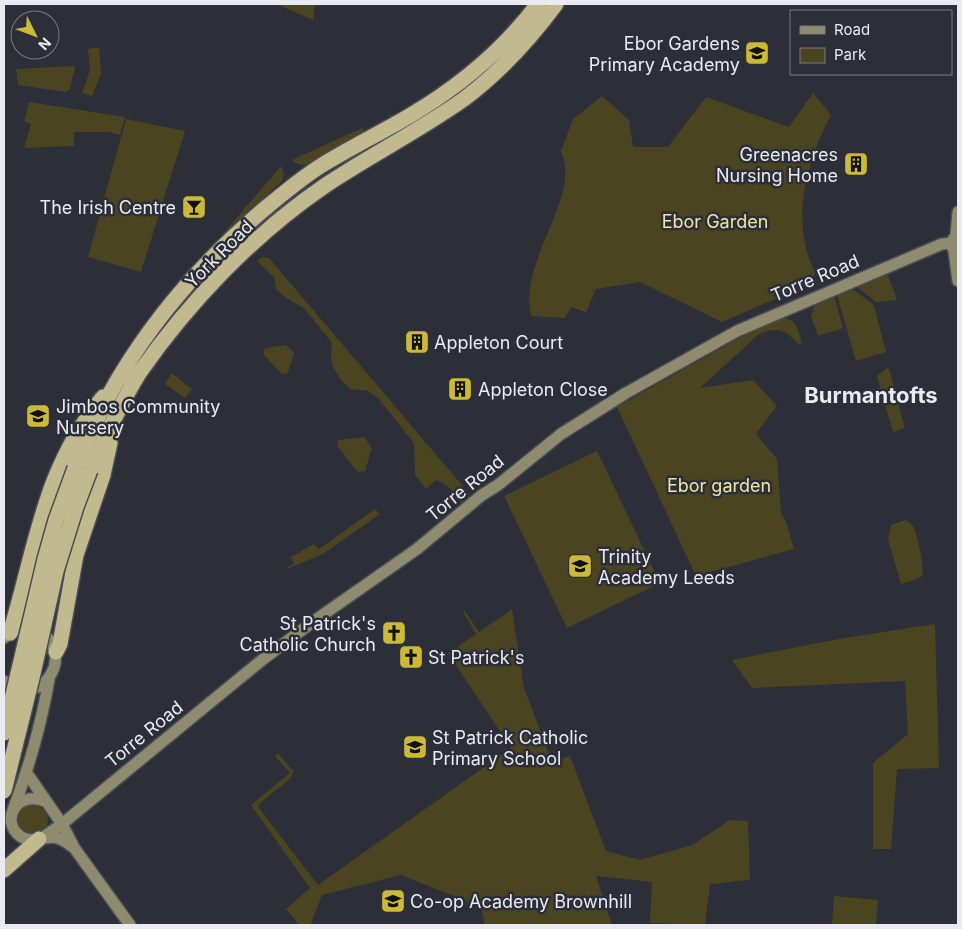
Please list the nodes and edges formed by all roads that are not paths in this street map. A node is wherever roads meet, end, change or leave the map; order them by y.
1 (538, 4) edge
2 (556, 4) edge
3 (958, 212) edge
4 (951, 243) junction
5 (958, 281) edge
6 (119, 378) junction
7 (117, 412) junction
8 (83, 469) junction
9 (7, 636) edge
10 (56, 652) junction
11 (49, 679) junction
12 (4, 681) edge
13 (31, 690) junction
14 (43, 704) junction
15 (4, 733) edge
16 (26, 772) junction
17 (4, 791) edge
18 (48, 805) junction
19 (13, 810) junction
20 (62, 824) junction
21 (43, 837) junction
22 (75, 849) junction
23 (4, 870) edge
24 (130, 925) edge

1 - 6 highway, York Road
2 - 7 highway, York Road
3 - 4 street
4 - 5 street
4 - 20 street, Torre Road
6 - 8 highway, York Road
6 - 9 highway
7 - 8 highway, York Road
7 - 10 highway
8 - 15 highway, York Road, bridge
8 - 17 highway, York Road, bridge
9 - 10 street
10 - 11 street
11 - 13 street
11 - 14 street
12 - 13 street
13 - 14 street
14 - 16 street
16 - 18 street
16 - 19 street
18 - 19 street
18 - 20 street
18 - 21 street
19 - 21 street
20 - 21 street, Torre Road
20 - 22 street
21 - 22 street
21 - 23 highway
22 - 24 street

